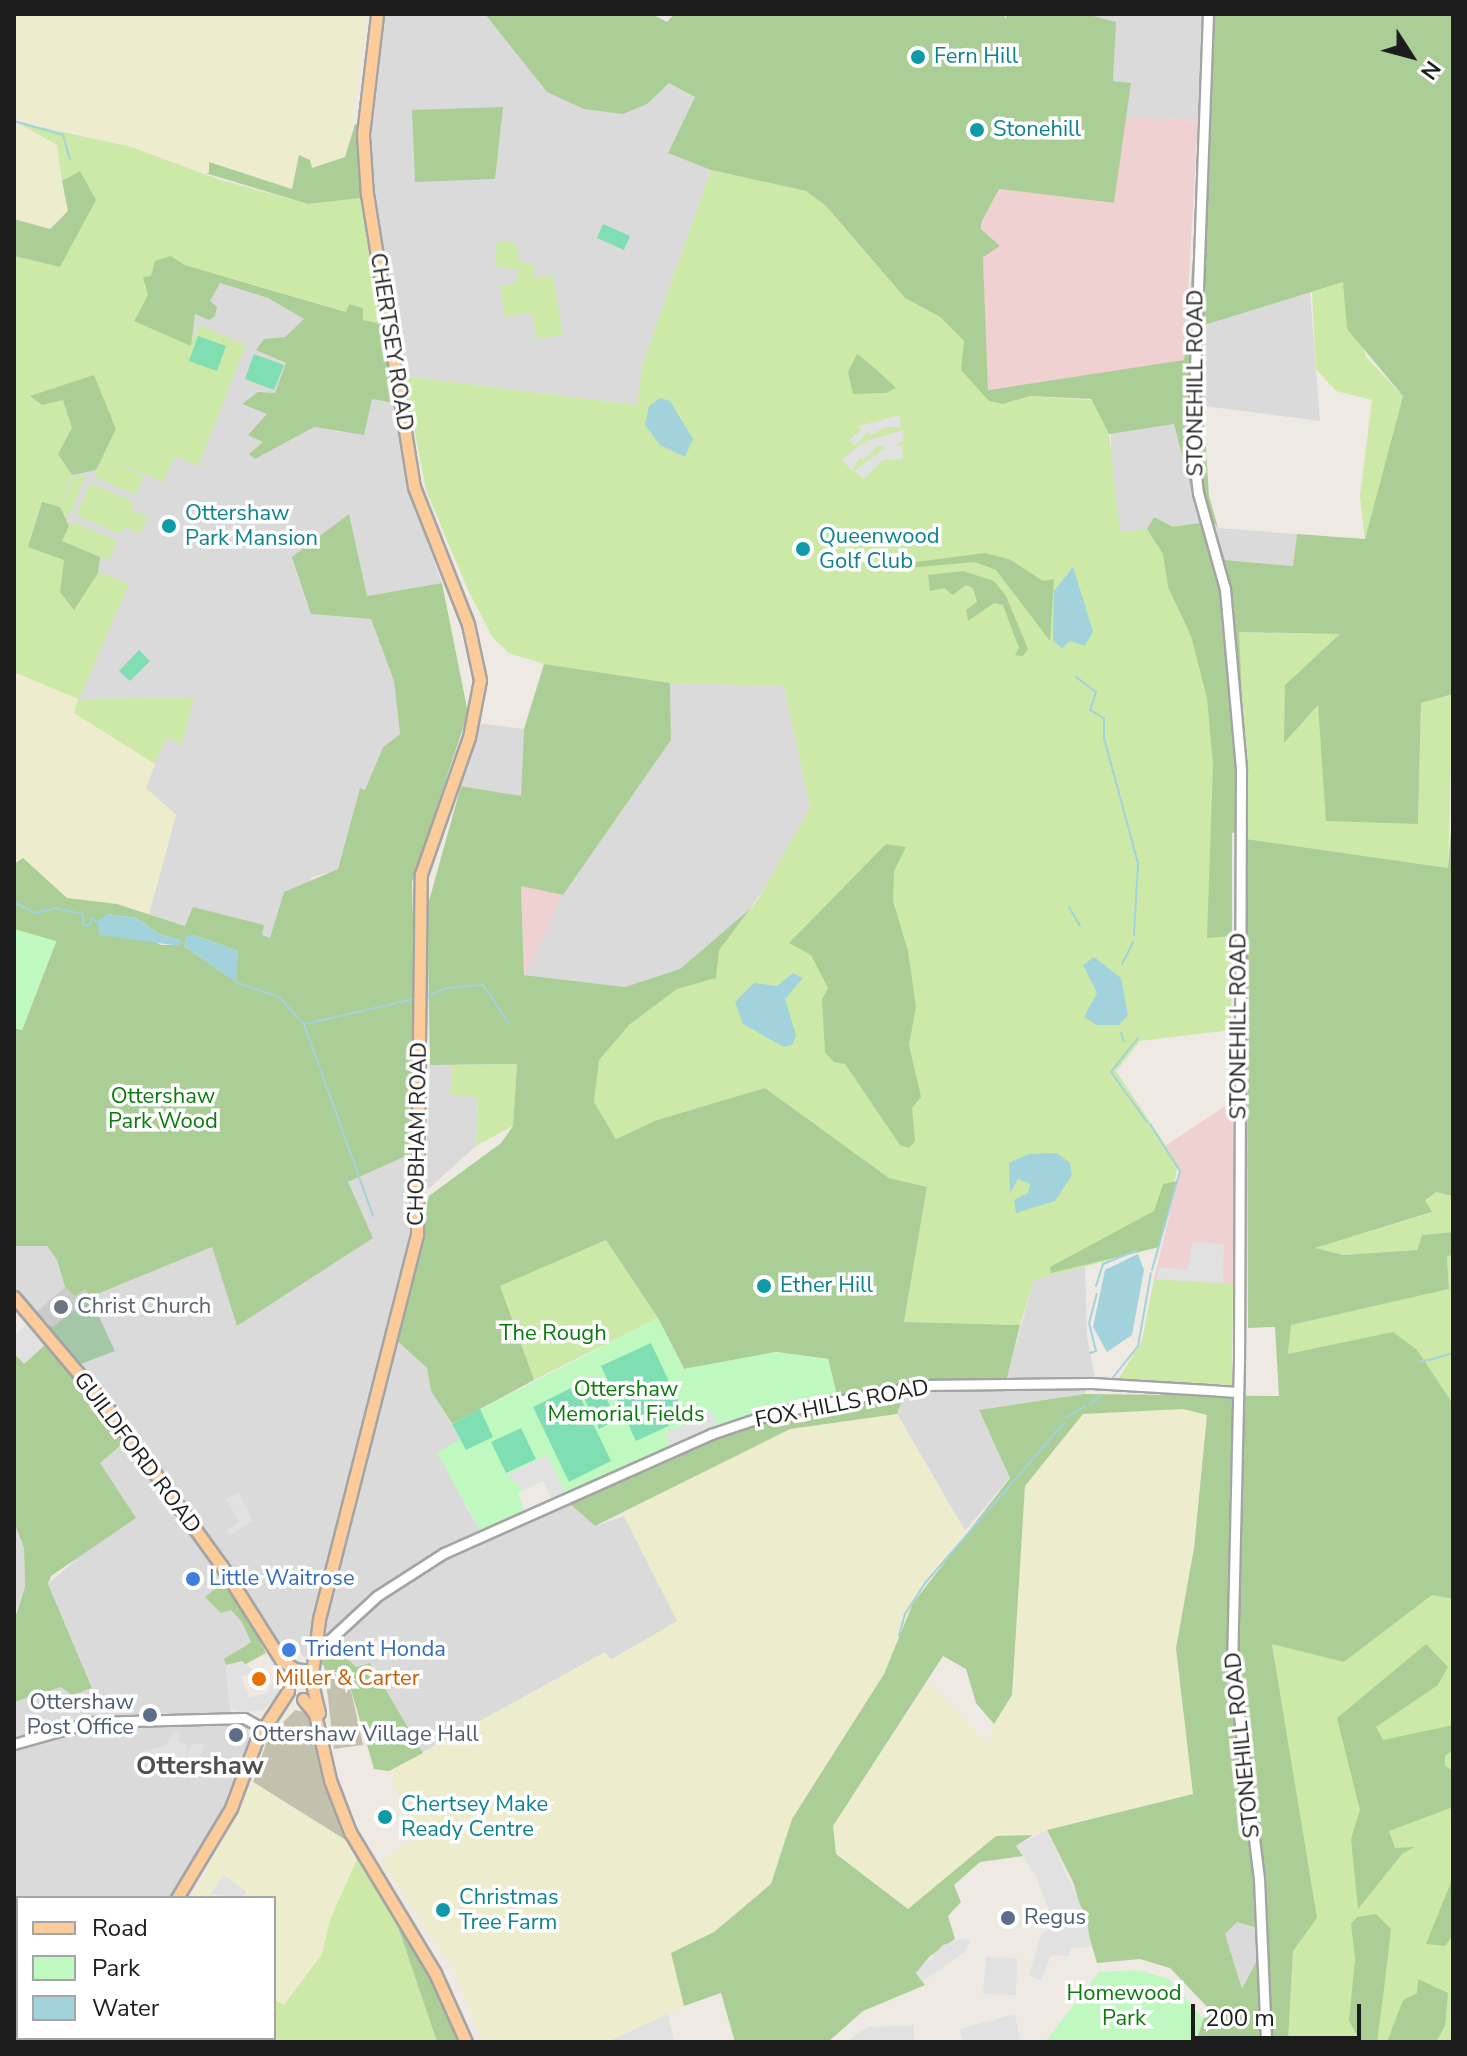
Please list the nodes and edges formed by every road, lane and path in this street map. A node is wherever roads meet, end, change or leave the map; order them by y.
1 (377, 14) edge
2 (1208, 14) edge
3 (478, 661) joint
4 (14, 1297) edge
5 (1238, 1392) junction
6 (253, 1614) junction
7 (314, 1648) junction
8 (303, 1670) junction
9 (315, 1687) junction
10 (293, 1692) junction
11 (266, 1730) junction
12 (14, 1744) edge
13 (325, 1757) junction
14 (178, 1896) edge
15 (466, 2042) edge
16 (1266, 2042) edge

1 - 3 main road, CHERTSEY ROAD
2 - 5 street, STONEHILL ROAD
3 - 7 main road, CHOBHAM ROAD
4 - 6 main road, GUILDFORD ROAD
5 - 7 street, FOX HILLS ROAD
5 - 16 street, STONEHILL ROAD
6 - 8 main road, GUILDFORD ROAD
6 - 10 main road, GUILDFORD ROAD
7 - 8 main road, CHOBHAM ROAD
8 - 9 main road, GUILDFORD ROAD
8 - 10 main road
9 - 10 main road
9 - 13 main road, GUILDFORD ROAD
10 - 11 main road
10 - 13 main road, GUILDFORD ROAD
11 - 12 street
11 - 14 main road
13 - 15 main road, GUILDFORD ROAD

